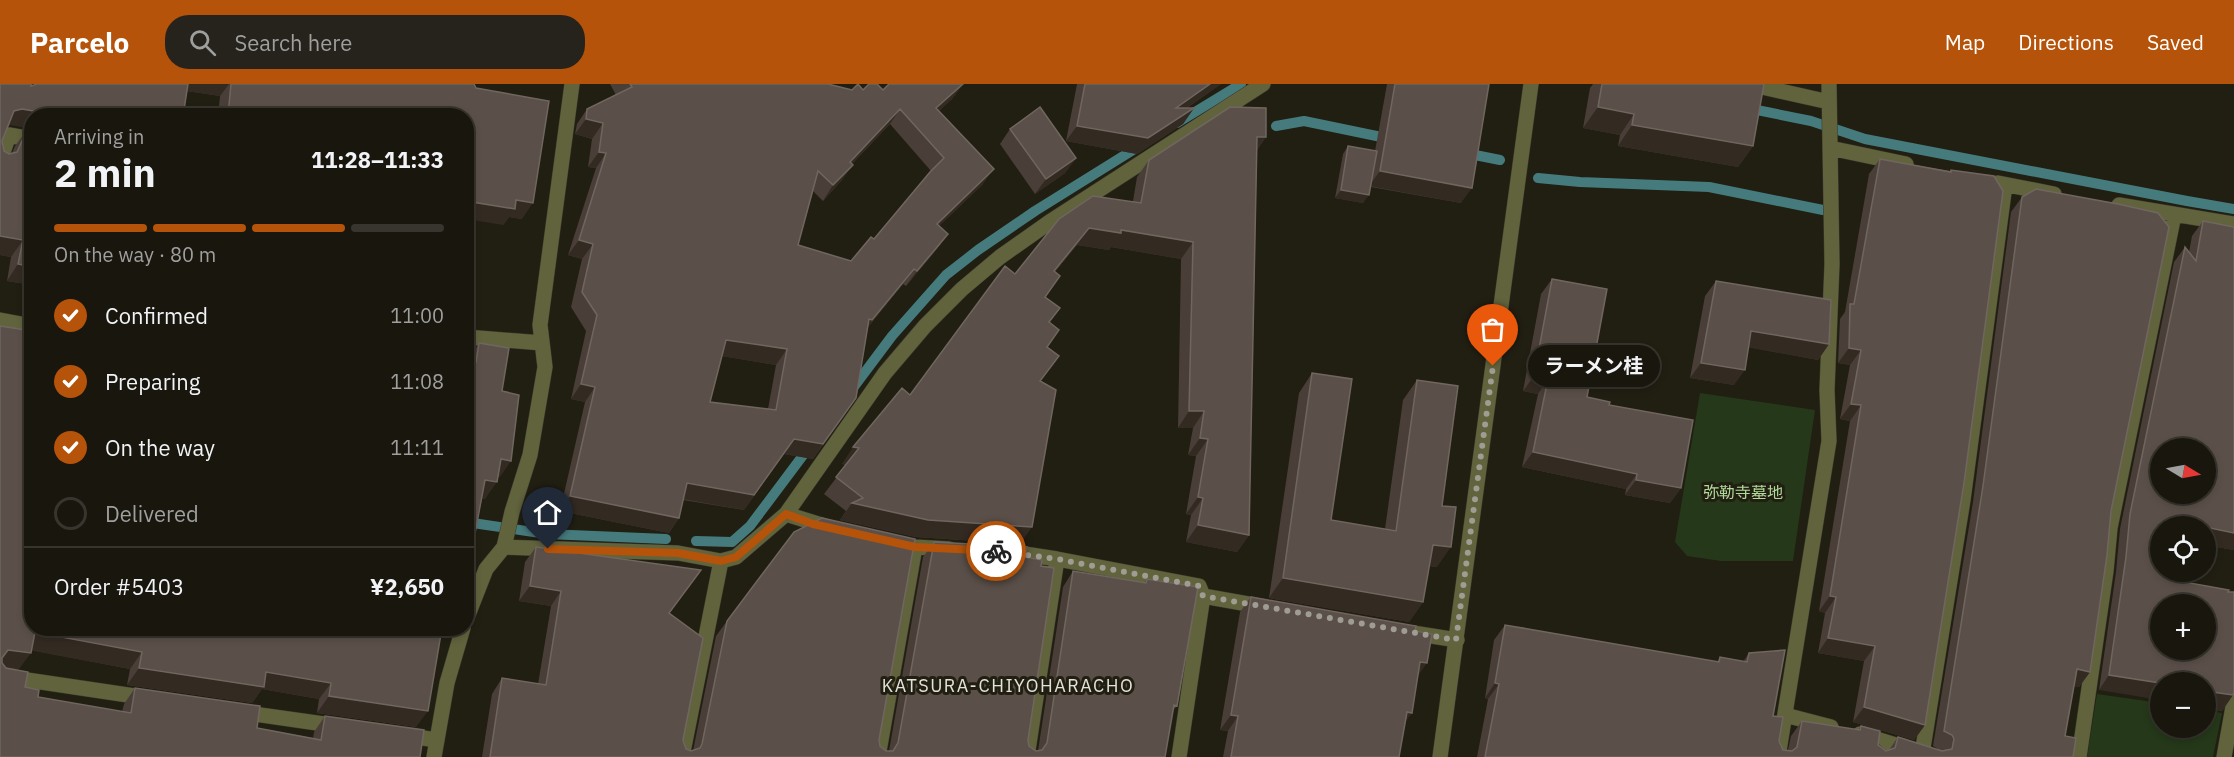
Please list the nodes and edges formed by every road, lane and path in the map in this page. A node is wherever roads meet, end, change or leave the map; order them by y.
1 (572, 84) edge
2 (1263, 84) edge
3 (1531, 84) edge
4 (1749, 84) edge
5 (1829, 84) edge
6 (1829, 102) junction
7 (24, 138) edge
8 (1830, 148) junction
9 (0, 161) edge
10 (1923, 168) edge
11 (1982, 180) edge
12 (2005, 185) junction
13 (2073, 197) edge
14 (2107, 203) edge
15 (2174, 215) junction
16 (2234, 224) edge
17 (0, 320) edge
18 (24, 324) edge
19 (474, 338) edge
20 (542, 343) junction
21 (786, 514) junction
22 (847, 532) edge
23 (881, 539) edge
24 (504, 547) junction
25 (915, 547) junction
26 (959, 549) edge
27 (992, 550) edge
28 (1057, 559) junction
29 (721, 561) junction
30 (1203, 596) junction
31 (474, 600) edge
32 (1283, 610) edge
33 (1399, 630) edge
34 (461, 636) edge
35 (1456, 640) junction
36 (0, 676) edge
37 (165, 700) edge
38 (2234, 701) edge
39 (224, 709) edge
40 (1785, 716) junction
41 (353, 728) edge
42 (389, 733) edge
43 (1880, 739) junction
44 (436, 740) junction
45 (1928, 755) edge
46 (434, 757) edge
47 (682, 757) edge
48 (878, 757) edge
49 (1027, 757) edge
50 (1179, 757) edge
51 (1440, 757) edge
52 (1778, 757) edge
53 (1877, 757) edge
54 (2079, 757) edge
55 (2224, 757) edge

1 - 20 street
2 - 21 street
3 - 35 street
4 - 6 street
5 - 6 street
6 - 8 street
7 - 9 street
8 - 10 street
8 - 40 street
11 - 12 street
12 - 13 street
12 - 45 street
14 - 15 street
15 - 16 street
15 - 54 street
17 - 18 street
19 - 20 street
20 - 24 street
21 - 22 street
21 - 29 street
23 - 25 street
24 - 29 street
24 - 31 street
25 - 26 street
25 - 48 street
27 - 28 street
28 - 30 street
28 - 49 street
29 - 47 street
30 - 32 street
30 - 50 street
33 - 35 street
34 - 44 street
35 - 51 street
36 - 37 street
38 - 55 street
39 - 41 street
40 - 43 street
40 - 52 street
42 - 44 street
43 - 45 street
43 - 53 street
44 - 46 street

